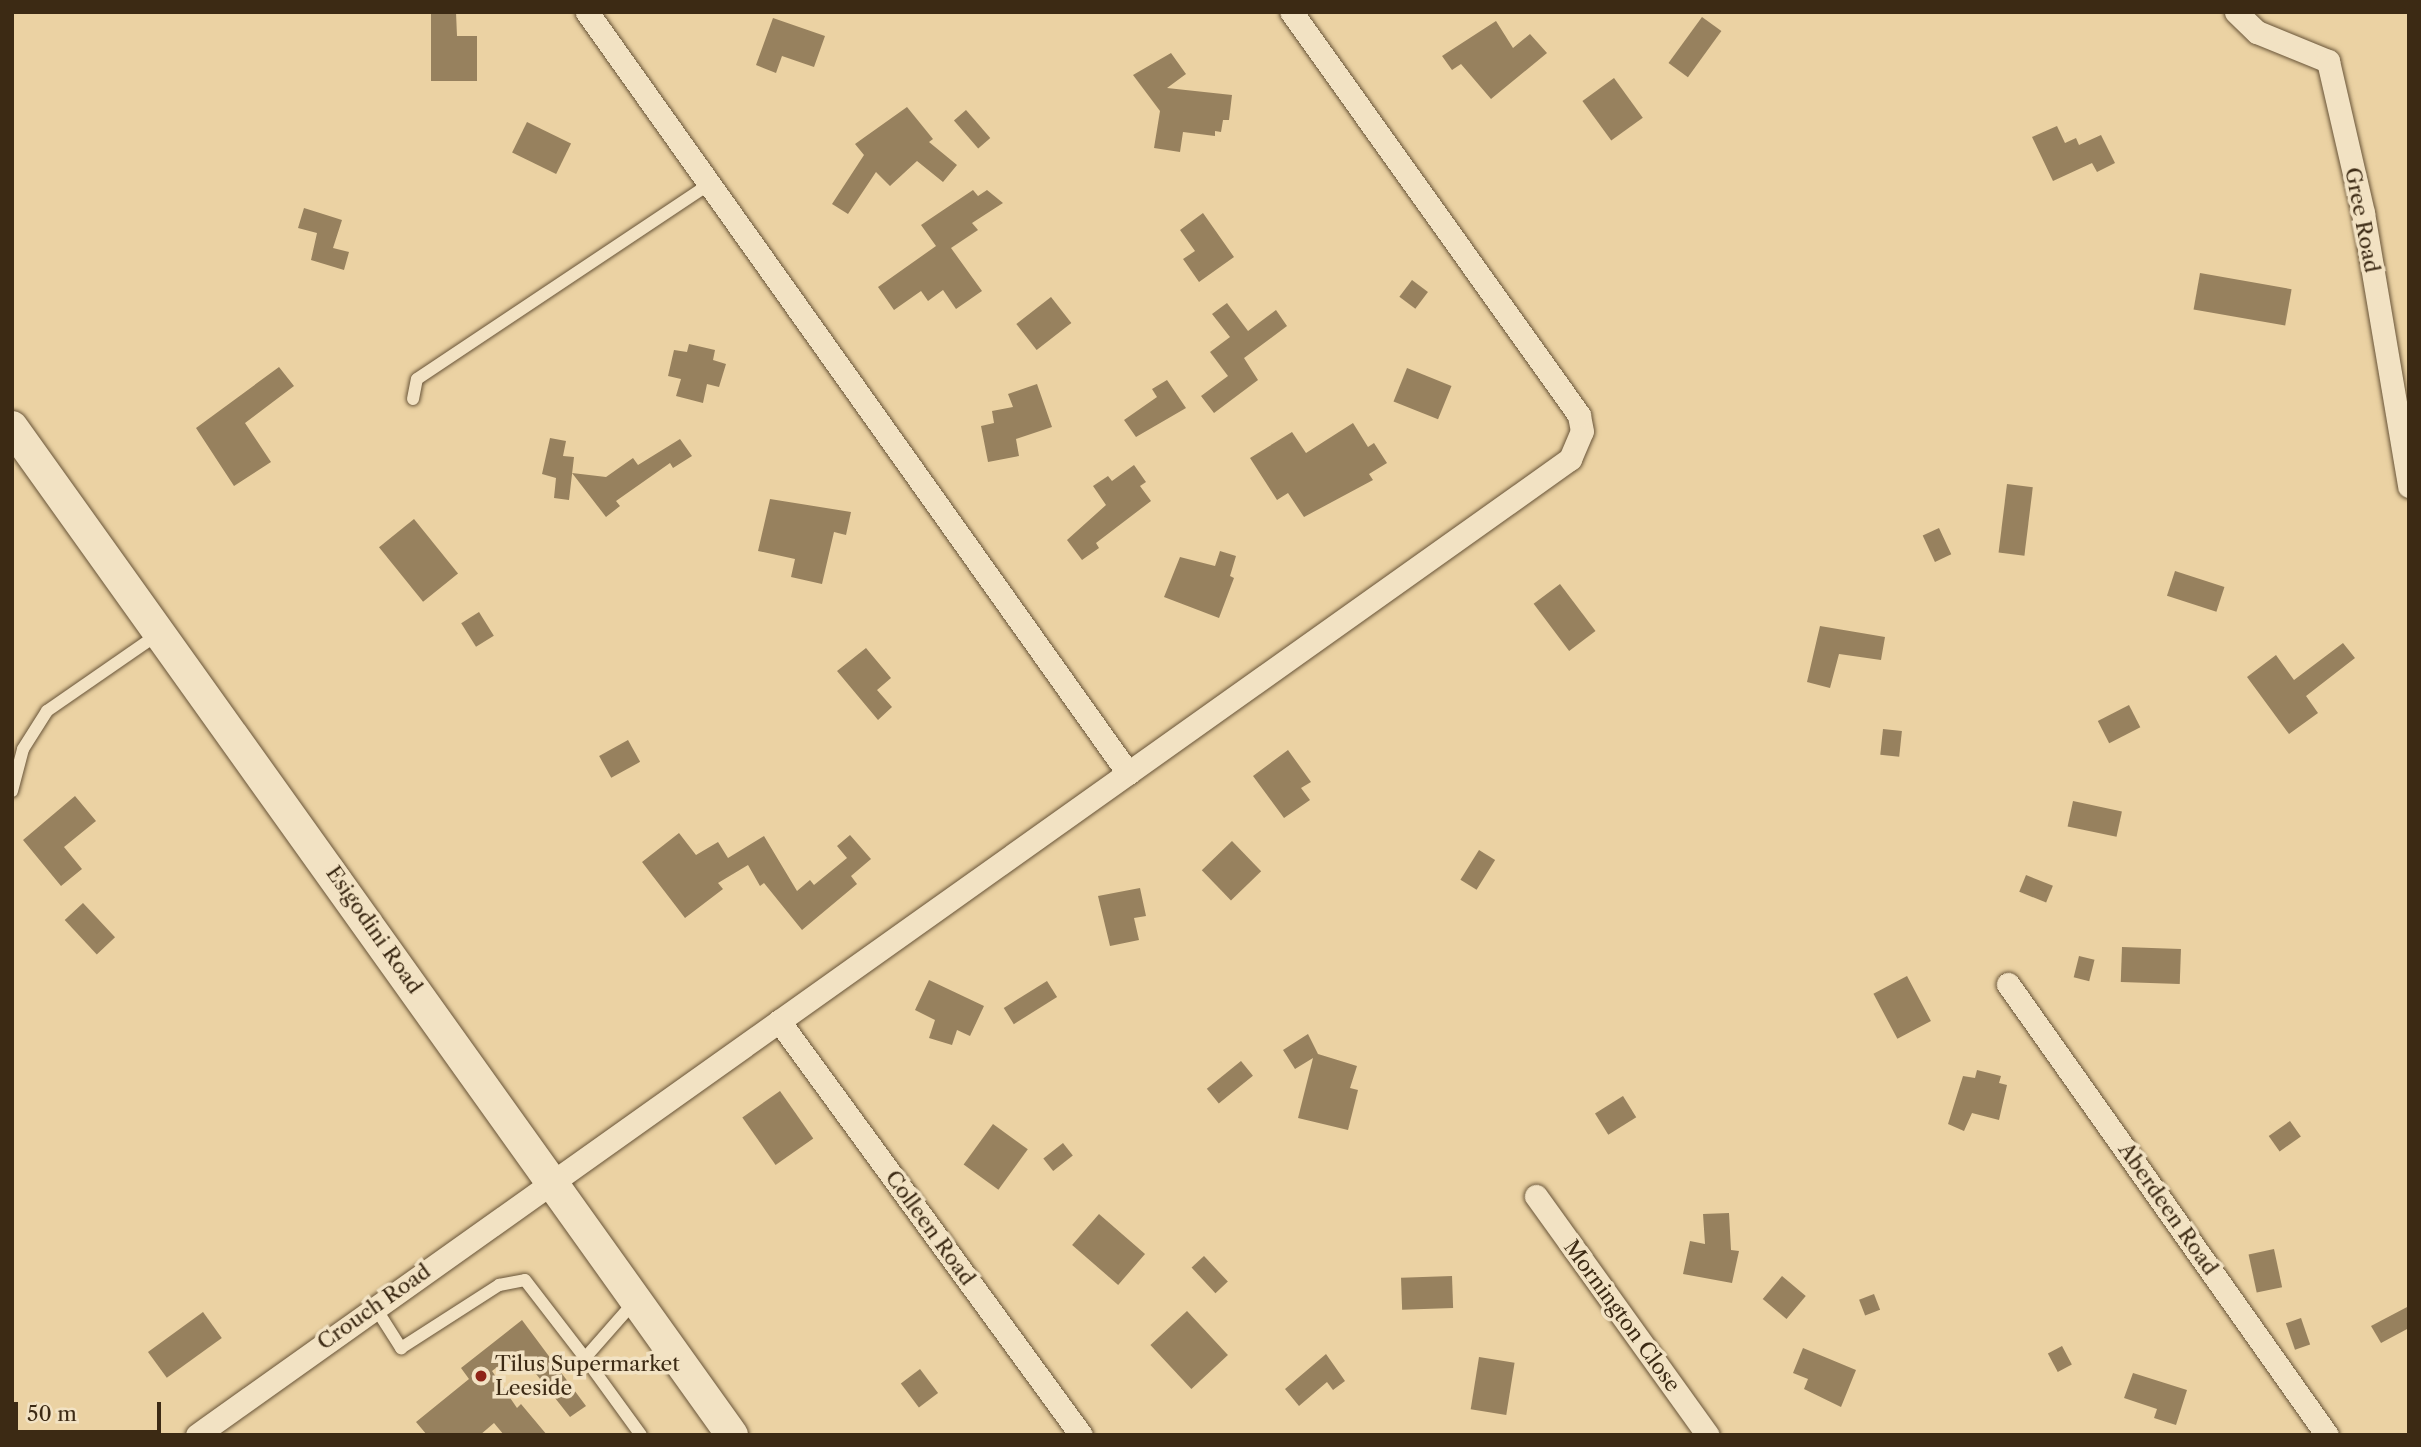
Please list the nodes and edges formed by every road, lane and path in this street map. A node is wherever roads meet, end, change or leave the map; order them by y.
1 (587, 12) edge
2 (1292, 12) edge
3 (2236, 12) edge
4 (709, 184) junction
5 (414, 399) dead end
6 (12, 427) edge
7 (2409, 486) edge
8 (162, 632) junction
9 (1128, 773) junction
10 (12, 791) edge
11 (2008, 984) dead end
12 (779, 1021) junction
13 (553, 1181) junction
14 (1536, 1196) dead end
15 (636, 1300) junction
16 (375, 1307) junction
17 (585, 1358) junction
18 (197, 1435) edge
19 (641, 1435) edge
20 (733, 1435) edge
21 (1081, 1435) edge
22 (1708, 1435) edge
23 (2328, 1435) edge

1 - 4 street
2 - 9 street, Crouch Road
3 - 7 street, Gree Road
4 - 5 lane
4 - 9 street
6 - 8 main road, Esigodini Road
8 - 10 lane
8 - 13 main road, Esigodini Road
9 - 12 street, Crouch Road
11 - 23 street, Aberdeen Road
12 - 13 street, Crouch Road
12 - 21 street, Colleen Road
13 - 15 main road, Esigodini Road
13 - 16 street, Crouch Road
14 - 22 street, Mornington Close
15 - 17 lane
15 - 20 main road, Esigodini Road
16 - 17 lane
16 - 18 street, Crouch Road
17 - 19 lane

